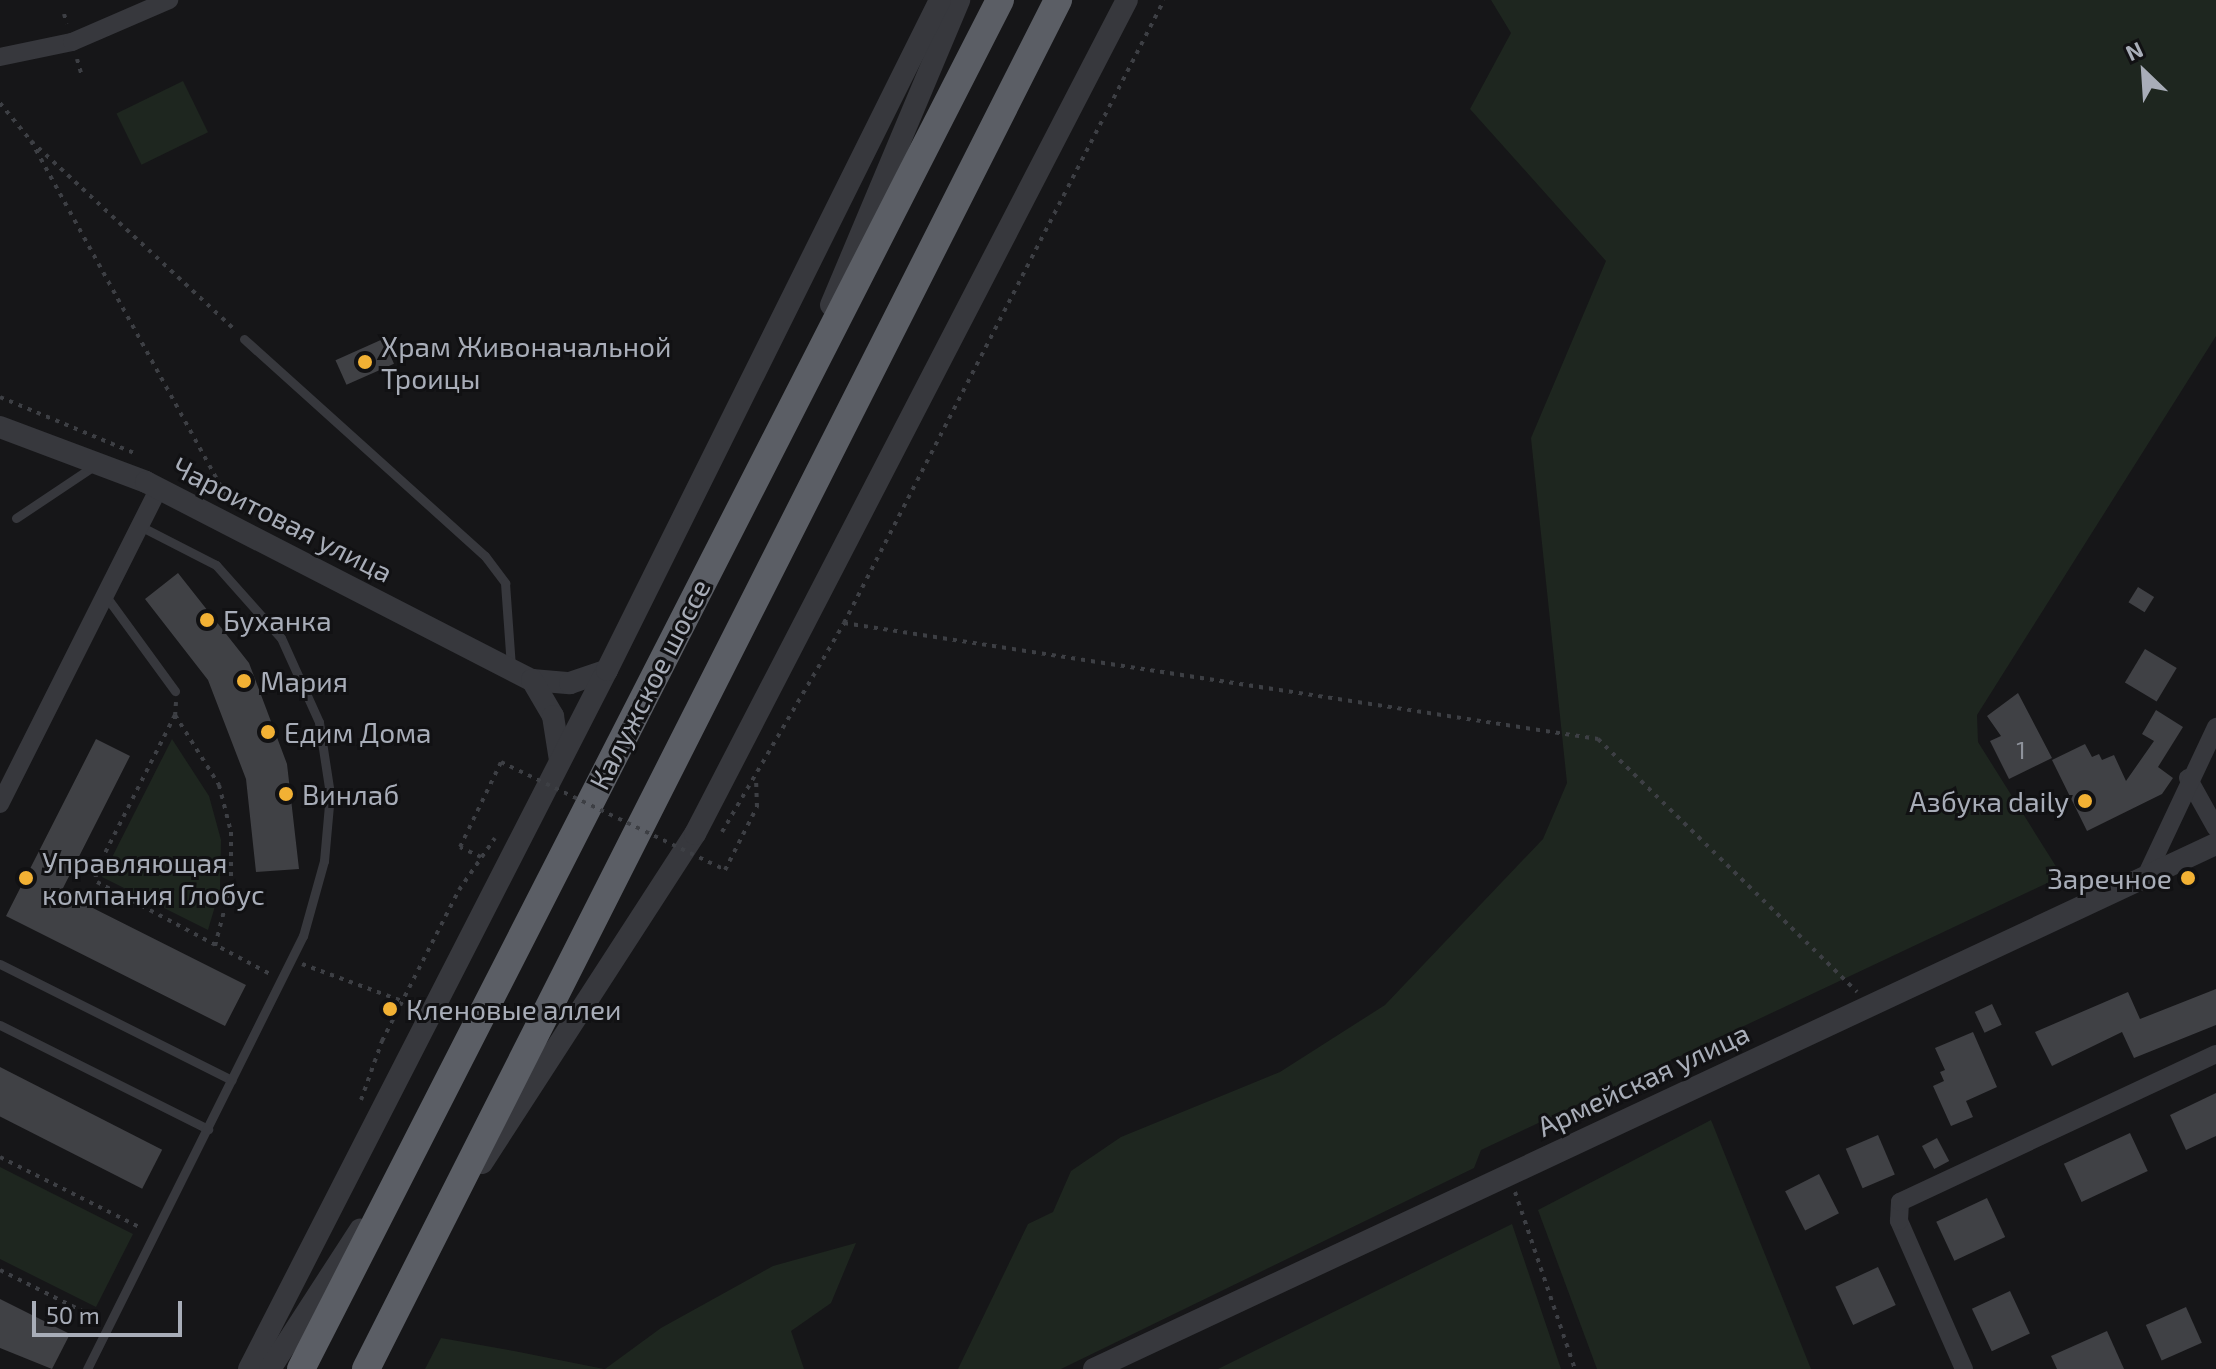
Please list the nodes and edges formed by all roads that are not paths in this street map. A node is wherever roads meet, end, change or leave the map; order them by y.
1 (169, 0) edge
2 (940, 0) edge
3 (959, 0) edge
4 (1000, 0) edge
5 (1058, 0) edge
6 (1127, 0) edge
7 (0, 57) edge
8 (244, 339) road end
9 (781, 424) junction
10 (0, 427) edge
11 (101, 462) junction
12 (159, 488) junction
13 (16, 518) dead end
14 (140, 526) junction
15 (105, 595) junction
16 (511, 669) junction
17 (607, 670) junction
18 (532, 680) junction
19 (175, 691) dead end
20 (2216, 727) edge
21 (560, 761) junction
22 (2188, 778) junction
23 (0, 804) edge
24 (2216, 828) edge
25 (2216, 844) edge
26 (2145, 878) junction
27 (0, 964) edge
28 (0, 1025) edge
29 (2216, 1054) edge
30 (232, 1080) junction
31 (208, 1129) junction
32 (419, 1138) junction
33 (424, 1253) junction
34 (87, 1369) edge
35 (249, 1369) edge
36 (270, 1369) edge
37 (301, 1369) edge
38 (366, 1369) edge
39 (1094, 1369) edge
40 (1964, 1369) edge

1 - 7 street
2 - 17 street
3 - 9 street
4 - 9 highway, Калужское шоссе
5 - 33 highway, Калужское шоссе
6 - 33 street
8 - 16 lane
9 - 32 highway, Калужское шоссе
10 - 11 street, Чароитовая улица
11 - 12 street, Чароитовая улица
11 - 13 lane
12 - 14 street
12 - 16 street, Чароитовая улица
14 - 15 street
14 - 30 lane
15 - 19 lane
15 - 23 street
16 - 18 street, Чароитовая улица
17 - 18 street, Чароитовая улица
17 - 21 street
18 - 21 street
20 - 22 street
21 - 35 street
22 - 24 street
22 - 26 street
25 - 26 street, Армейская улица
26 - 39 street, Армейская улица
27 - 30 lane
28 - 31 lane
29 - 40 street
30 - 31 lane
31 - 34 lane
32 - 36 street
32 - 37 highway, Калужское шоссе
33 - 38 highway, Калужское шоссе

